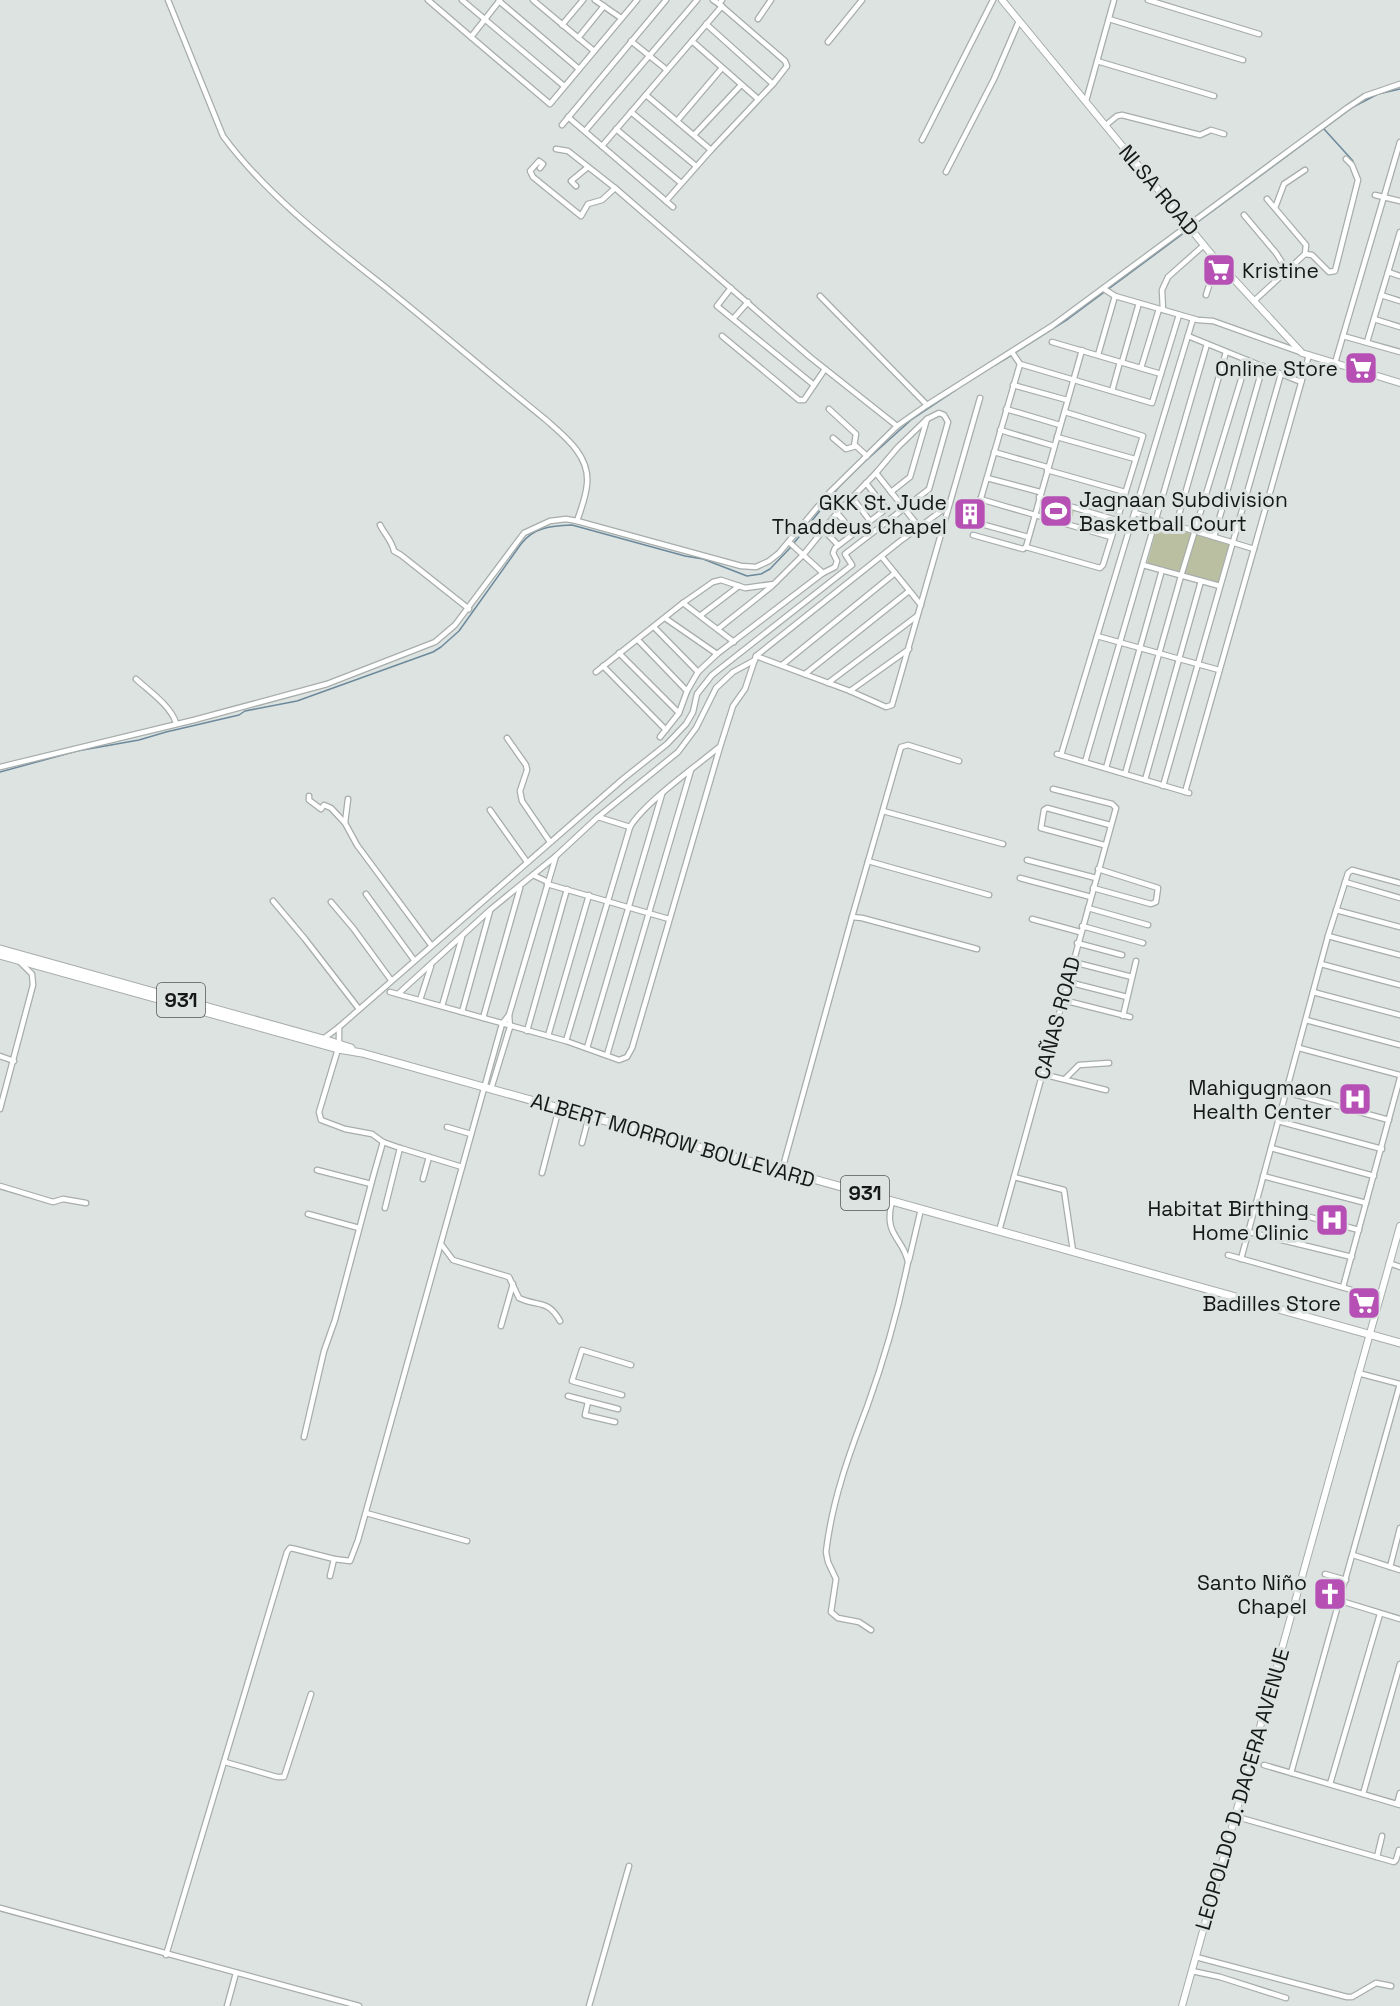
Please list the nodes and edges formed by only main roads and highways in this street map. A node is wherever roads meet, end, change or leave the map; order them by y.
1 (1002, 0) edge
2 (1400, 383) edge
3 (0, 949) edge
4 (0, 955) edge
5 (338, 1046) junction
6 (1400, 1228) edge
7 (1368, 1334) junction
8 (1400, 1343) edge
9 (1182, 2006) edge

1 - 2 main road, NLSA ROAD
3 - 5 highway, ALBERT MORROW BOULEVARD / 931
4 - 5 highway, ALBERT MORROW BOULEVARD / 931
5 - 7 highway, ALBERT MORROW BOULEVARD / 931
6 - 7 main road, LEOPOLDO D. DACERA AVENUE
7 - 8 highway, ALBERT MORROW BOULEVARD / 931
7 - 9 main road, LEOPOLDO D. DACERA AVENUE

